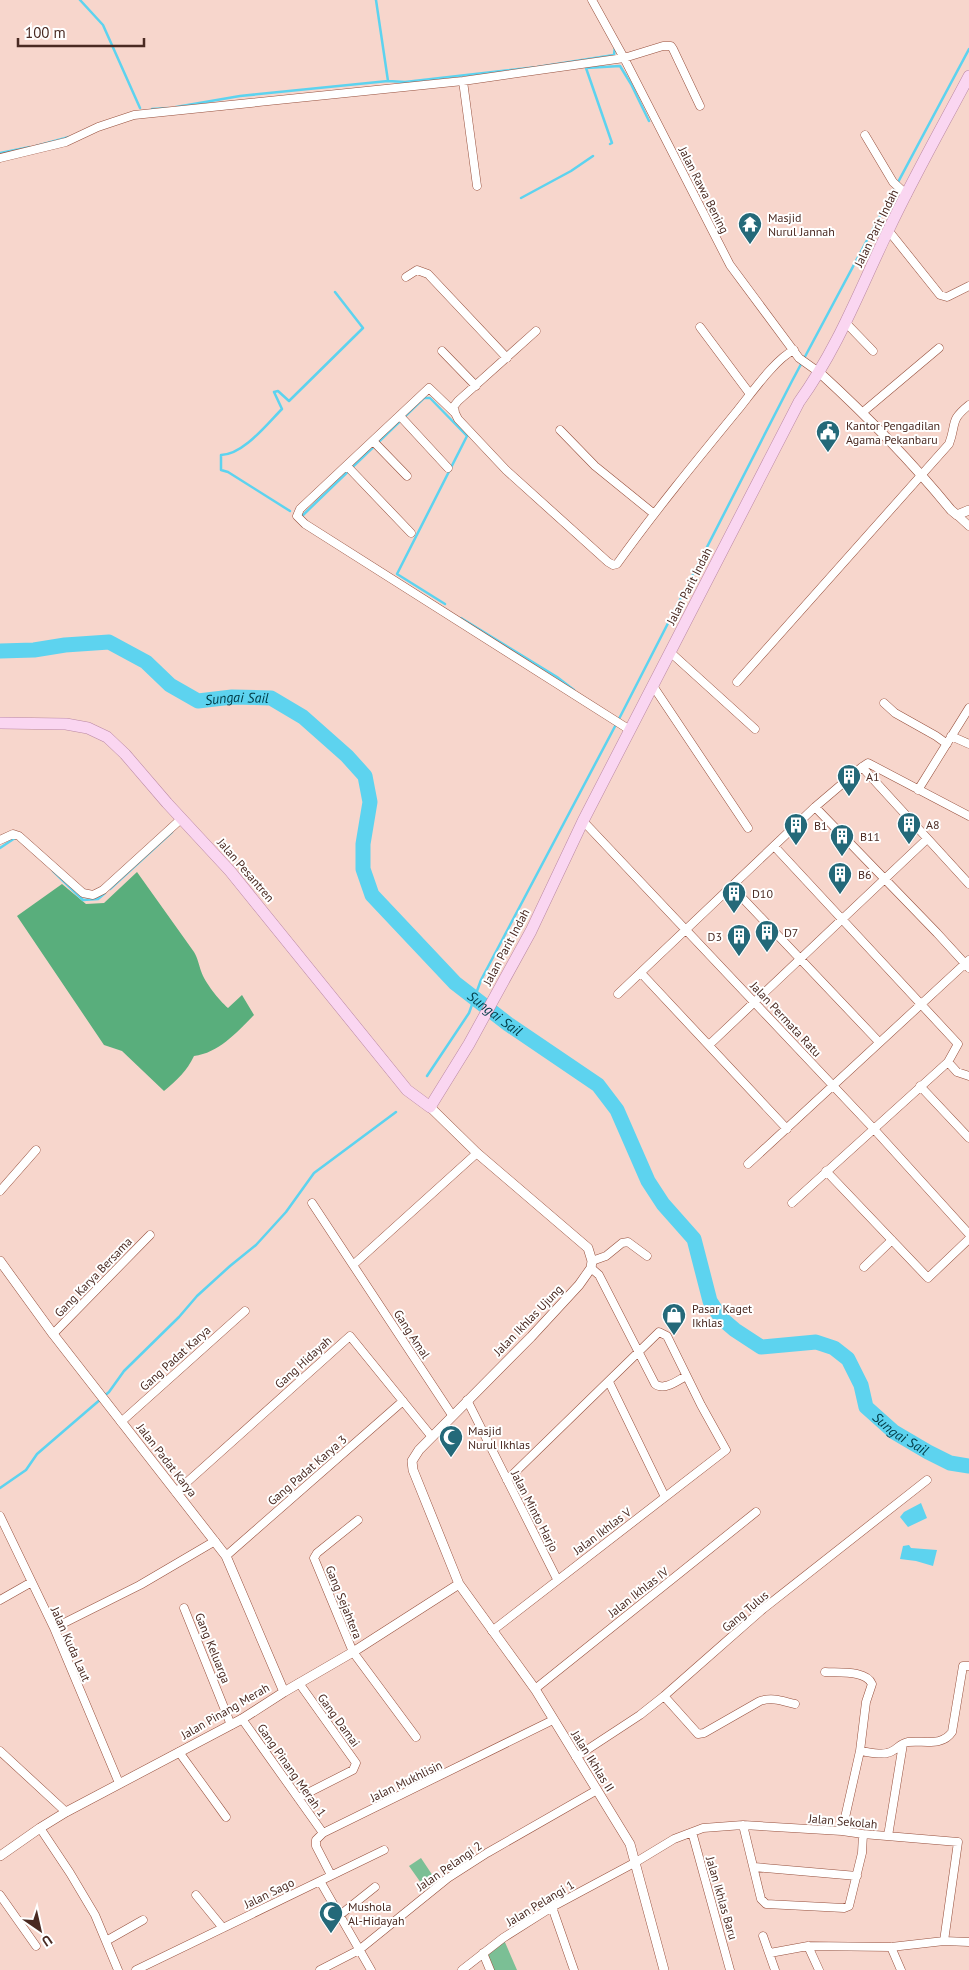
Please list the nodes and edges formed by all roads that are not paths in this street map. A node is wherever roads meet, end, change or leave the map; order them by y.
1 (592, 0) edge
2 (624, 58) junction
3 (969, 76) edge
4 (463, 81) junction
5 (700, 106) dead end
6 (865, 135) dead end
7 (0, 158) edge
8 (477, 186) dead end
9 (904, 193) junction
10 (888, 230) junction
11 (406, 277) dead end
12 (969, 286) edge
13 (846, 324) junction
14 (700, 326) dead end
15 (536, 331) dead end
16 (939, 348) dead end
17 (794, 350) junction
18 (442, 351) dead end
19 (872, 351) dead end
20 (507, 358) junction
21 (820, 373) junction
22 (476, 386) junction
23 (750, 394) junction
24 (969, 405) edge
25 (863, 412) junction
26 (455, 414) junction
27 (400, 416) junction
28 (560, 430) dead end
29 (373, 441) junction
30 (347, 466) junction
31 (448, 468) dead end
32 (922, 474) junction
33 (407, 476) dead end
34 (969, 510) edge
35 (653, 513) junction
36 (957, 515) junction
37 (969, 526) edge
38 (411, 533) dead end
39 (670, 652) junction
40 (737, 682) dead end
41 (652, 686) junction
42 (884, 703) dead end
43 (969, 708) edge
44 (0, 723) edge
45 (626, 728) junction
46 (755, 729) dead end
47 (952, 736) junction
48 (947, 744) junction
49 (969, 744) edge
50 (862, 767) junction
51 (918, 790) junction
52 (815, 807) junction
53 (969, 816) edge
54 (181, 819) junction
55 (583, 821) junction
56 (748, 828) dead end
57 (927, 839) junction
58 (0, 840) edge
59 (774, 846) junction
60 (885, 880) junction
61 (969, 884) edge
62 (732, 887) junction
63 (843, 920) junction
64 (686, 930) junction
65 (801, 960) junction
66 (968, 964) edge
67 (640, 973) junction
68 (618, 994) dead end
69 (755, 1003) junction
70 (920, 1004) junction
71 (878, 1042) junction
72 (709, 1045) junction
73 (948, 1062) junction
74 (969, 1076) edge
75 (920, 1086) junction
76 (833, 1087) junction
77 (430, 1107) junction
78 (873, 1128) junction
79 (787, 1129) junction
80 (969, 1138) edge
81 (36, 1150) dead end
82 (477, 1153) junction
83 (748, 1164) dead end
84 (826, 1171) junction
85 (0, 1191) edge
86 (312, 1203) dead end
87 (792, 1203) dead end
88 (969, 1234) edge
89 (150, 1235) dead end
90 (969, 1239) edge
91 (892, 1240) junction
92 (647, 1256) dead end
93 (0, 1261) edge
94 (592, 1264) junction
95 (353, 1265) junction
96 (864, 1267) dead end
97 (245, 1311) dead end
98 (53, 1334) junction
99 (640, 1352) junction
100 (686, 1376) junction
101 (608, 1382) junction
102 (467, 1400) junction
103 (403, 1401) junction
104 (452, 1415) junction
105 (121, 1422) junction
106 (432, 1436) junction
107 (507, 1480) junction
108 (926, 1480) dead end
109 (176, 1492) junction
110 (665, 1496) junction
111 (756, 1512) dead end
112 (0, 1516) edge
113 (358, 1520) dead end
114 (215, 1541) junction
115 (226, 1556) junction
116 (557, 1579) junction
117 (30, 1582) junction
118 (459, 1584) junction
119 (0, 1600) edge
120 (184, 1608) dead end
121 (54, 1628) junction
122 (492, 1631) junction
123 (353, 1652) junction
124 (969, 1666) edge
125 (826, 1672) dead end
126 (299, 1683) junction
127 (534, 1689) junction
128 (284, 1692) junction
129 (664, 1696) junction
130 (795, 1704) dead end
131 (242, 1719) junction
132 (553, 1720) junction
133 (231, 1725) junction
134 (416, 1737) dead end
135 (903, 1744) junction
136 (0, 1751) edge
137 (860, 1751) junction
138 (179, 1752) junction
139 (576, 1757) junction
140 (119, 1782) junction
141 (597, 1790) junction
142 (298, 1798) junction
143 (66, 1812) junction
144 (226, 1817) dead end
145 (743, 1825) junction
146 (40, 1828) junction
147 (842, 1831) junction
148 (692, 1832) junction
149 (323, 1833) junction
150 (863, 1834) junction
151 (888, 1836) junction
152 (384, 1850) dead end
153 (0, 1856) edge
154 (636, 1862) junction
155 (754, 1867) junction
156 (331, 1875) junction
157 (857, 1876) junction
158 (320, 1882) junction
159 (375, 1887) dead end
160 (0, 1894) edge
161 (196, 1894) dead end
162 (552, 1907) junction
163 (340, 1915) junction
164 (143, 1920) dead end
165 (223, 1928) junction
166 (763, 1936) dead end
167 (106, 1941) junction
168 (944, 1941) junction
169 (969, 1942) edge
170 (36, 1946) dead end
171 (808, 1946) junction
172 (891, 1947) junction
173 (359, 1950) junction
174 (483, 1953) junction
175 (770, 1953) junction
176 (118, 1970) edge
177 (136, 1970) edge
178 (320, 1970) edge
179 (372, 1970) edge
180 (462, 1970) edge
181 (490, 1970) edge
182 (574, 1970) edge
183 (664, 1970) edge
184 (730, 1970) edge
185 (775, 1970) edge
186 (818, 1970) edge
187 (901, 1970) edge

1 - 2 street, Jalan Rawa Bening
2 - 4 street
2 - 5 street
2 - 17 street, Jalan Rawa Bening
3 - 9 main road, Jalan Parit Indah
4 - 7 street
4 - 8 street
6 - 9 street
9 - 10 main road, Jalan Parit Indah
10 - 12 street
10 - 13 main road, Jalan Parit Indah
11 - 20 street
13 - 19 street
13 - 21 main road, Jalan Parit Indah
14 - 23 street
15 - 20 street
16 - 25 street
17 - 21 street, Jalan Rawa Bening
17 - 23 street
18 - 22 street
20 - 22 street
21 - 25 street
21 - 39 main road, Jalan Parit Indah
22 - 26 street
23 - 35 street
24 - 32 street
25 - 32 street
26 - 27 street
26 - 35 street
27 - 29 street
27 - 31 street
28 - 35 street
29 - 30 street
29 - 33 street
30 - 38 street
30 - 45 street
32 - 36 street
32 - 40 street
34 - 36 street
36 - 37 street
39 - 41 main road, Jalan Parit Indah
39 - 46 street
41 - 45 main road, Jalan Parit Indah
41 - 56 street
42 - 48 street
43 - 47 street
44 - 54 main road, Jalan Pesantren
45 - 55 main road, Jalan Parit Indah
47 - 48 street
47 - 49 street
48 - 51 street
50 - 51 street
50 - 52 street
50 - 57 street
51 - 53 street
52 - 59 street
52 - 60 street
54 - 58 street
54 - 77 main road, Jalan Pesantren
55 - 64 street, Jalan Permata Ratu
55 - 77 main road, Jalan Parit Indah
57 - 60 street
57 - 61 street
59 - 62 street
59 - 63 street
60 - 63 street
60 - 66 street
62 - 64 street
62 - 65 street
63 - 65 street
63 - 70 street
64 - 67 street
64 - 69 street, Jalan Permata Ratu
65 - 69 street
65 - 71 street
66 - 70 street
67 - 68 street
67 - 72 street
69 - 72 street
69 - 76 street, Jalan Permata Ratu
70 - 71 street
70 - 73 street
71 - 76 street
72 - 79 street
73 - 74 street
73 - 75 street
75 - 78 street
75 - 80 street
76 - 78 street, Jalan Permata Ratu
76 - 79 street
77 - 82 street
78 - 84 street
78 - 88 street, Jalan Permata Ratu
79 - 83 street
81 - 85 street
82 - 94 street
82 - 95 street
84 - 87 street
84 - 91 street
86 - 95 street, Gang Amal
89 - 98 street, Gang Karya Bersama
90 - 91 street
91 - 96 street
92 - 94 street
93 - 98 street, Jalan Padat Karya
94 - 99 street
94 - 102 street, Jalan Ikhlas Ujung
95 - 104 street, Gang Amal
97 - 105 street, Gang Padat Karya
98 - 105 street, Jalan Padat Karya
99 - 100 street
99 - 100 street
99 - 101 street
100 - 110 street, Jalan Ikhlas V
101 - 107 street
101 - 110 street
102 - 104 street, Jalan Ikhlas Ujung
102 - 107 street, Jalan Minto Harjo
103 - 106 street, Gang Hidayah
103 - 109 street, Gang Hidayah
103 - 115 street, Gang Padat Karya 3
104 - 106 street, Jalan Ikhlas Ujung
105 - 109 street, Jalan Padat Karya
106 - 118 street, Jalan Ikhlas Ujung
107 - 116 street, Jalan Minto Harjo
108 - 129 street, Gang Tulus
109 - 114 street, Jalan Padat Karya
110 - 116 street, Jalan Ikhlas V
111 - 127 street, Jalan Ikhlas IV
112 - 117 street, Jalan Kuda Laut
113 - 123 street, Gang Sejahtera
114 - 115 street, Jalan Padat Karya
114 - 121 street
115 - 128 street, Jalan Padat Karya
116 - 122 street, Jalan Ikhlas V
117 - 119 street
117 - 121 street, Jalan Kuda Laut
118 - 122 street, Jalan Ikhlas II
118 - 123 street, Jalan Pinang Merah
120 - 133 street, Gang Keluarga
121 - 140 street, Jalan Kuda Laut
122 - 127 street, Jalan Ikhlas II
123 - 126 street, Jalan Pinang Merah
123 - 134 street
124 - 135 street
125 - 137 street
126 - 128 street, Jalan Pinang Merah
126 - 142 street, Gang Damai
127 - 132 street, Jalan Ikhlas II
128 - 131 street, Jalan Pinang Merah
129 - 130 street
129 - 139 street, Gang Tulus
131 - 133 street, Jalan Pinang Merah
131 - 142 street, Gang Pinang Merah 1
132 - 139 street, Jalan Ikhlas II
132 - 149 street, Jalan Mukhlisin
133 - 138 street, Jalan Pinang Merah
135 - 137 street
135 - 151 street
136 - 143 street
137 - 147 street
138 - 140 street, Jalan Pinang Merah
138 - 144 street
139 - 141 street, Jalan Ikhlas II
140 - 143 street, Jalan Pinang Merah
141 - 154 street, Jalan Ikhlas II
141 - 173 street, Jalan Pelangi 2
142 - 149 street, Gang Pinang Merah 1
143 - 146 street, Jalan Pinang Merah
145 - 147 street, Jalan Sekolah
145 - 148 street, Jalan Sekolah
145 - 155 street
146 - 153 street, Jalan Pinang Merah
146 - 167 street
147 - 150 street, Jalan Sekolah
148 - 154 street, Jalan Sekolah
148 - 184 street, Jalan Ikhlas Baru
149 - 156 street
150 - 151 street, Jalan Sekolah
150 - 157 street
151 - 168 street, Jalan Sekolah
152 - 156 street
154 - 162 street, Jalan Pelangi 1
154 - 183 street, Jalan Ikhlas II
155 - 157 street
155 - 157 street
156 - 158 street
158 - 163 street
158 - 165 street, Jalan Sago
159 - 163 street
160 - 170 street
161 - 165 street
162 - 174 street, Jalan Pelangi 1
162 - 182 street
163 - 173 street
164 - 167 street
165 - 177 street, Jalan Sago
166 - 175 street
167 - 176 street
168 - 169 street
168 - 172 street
171 - 172 street
171 - 175 street
171 - 186 street
172 - 187 street
173 - 178 street, Jalan Pelangi 2
173 - 179 street
174 - 180 street, Jalan Pelangi 1
174 - 181 street
175 - 185 street

